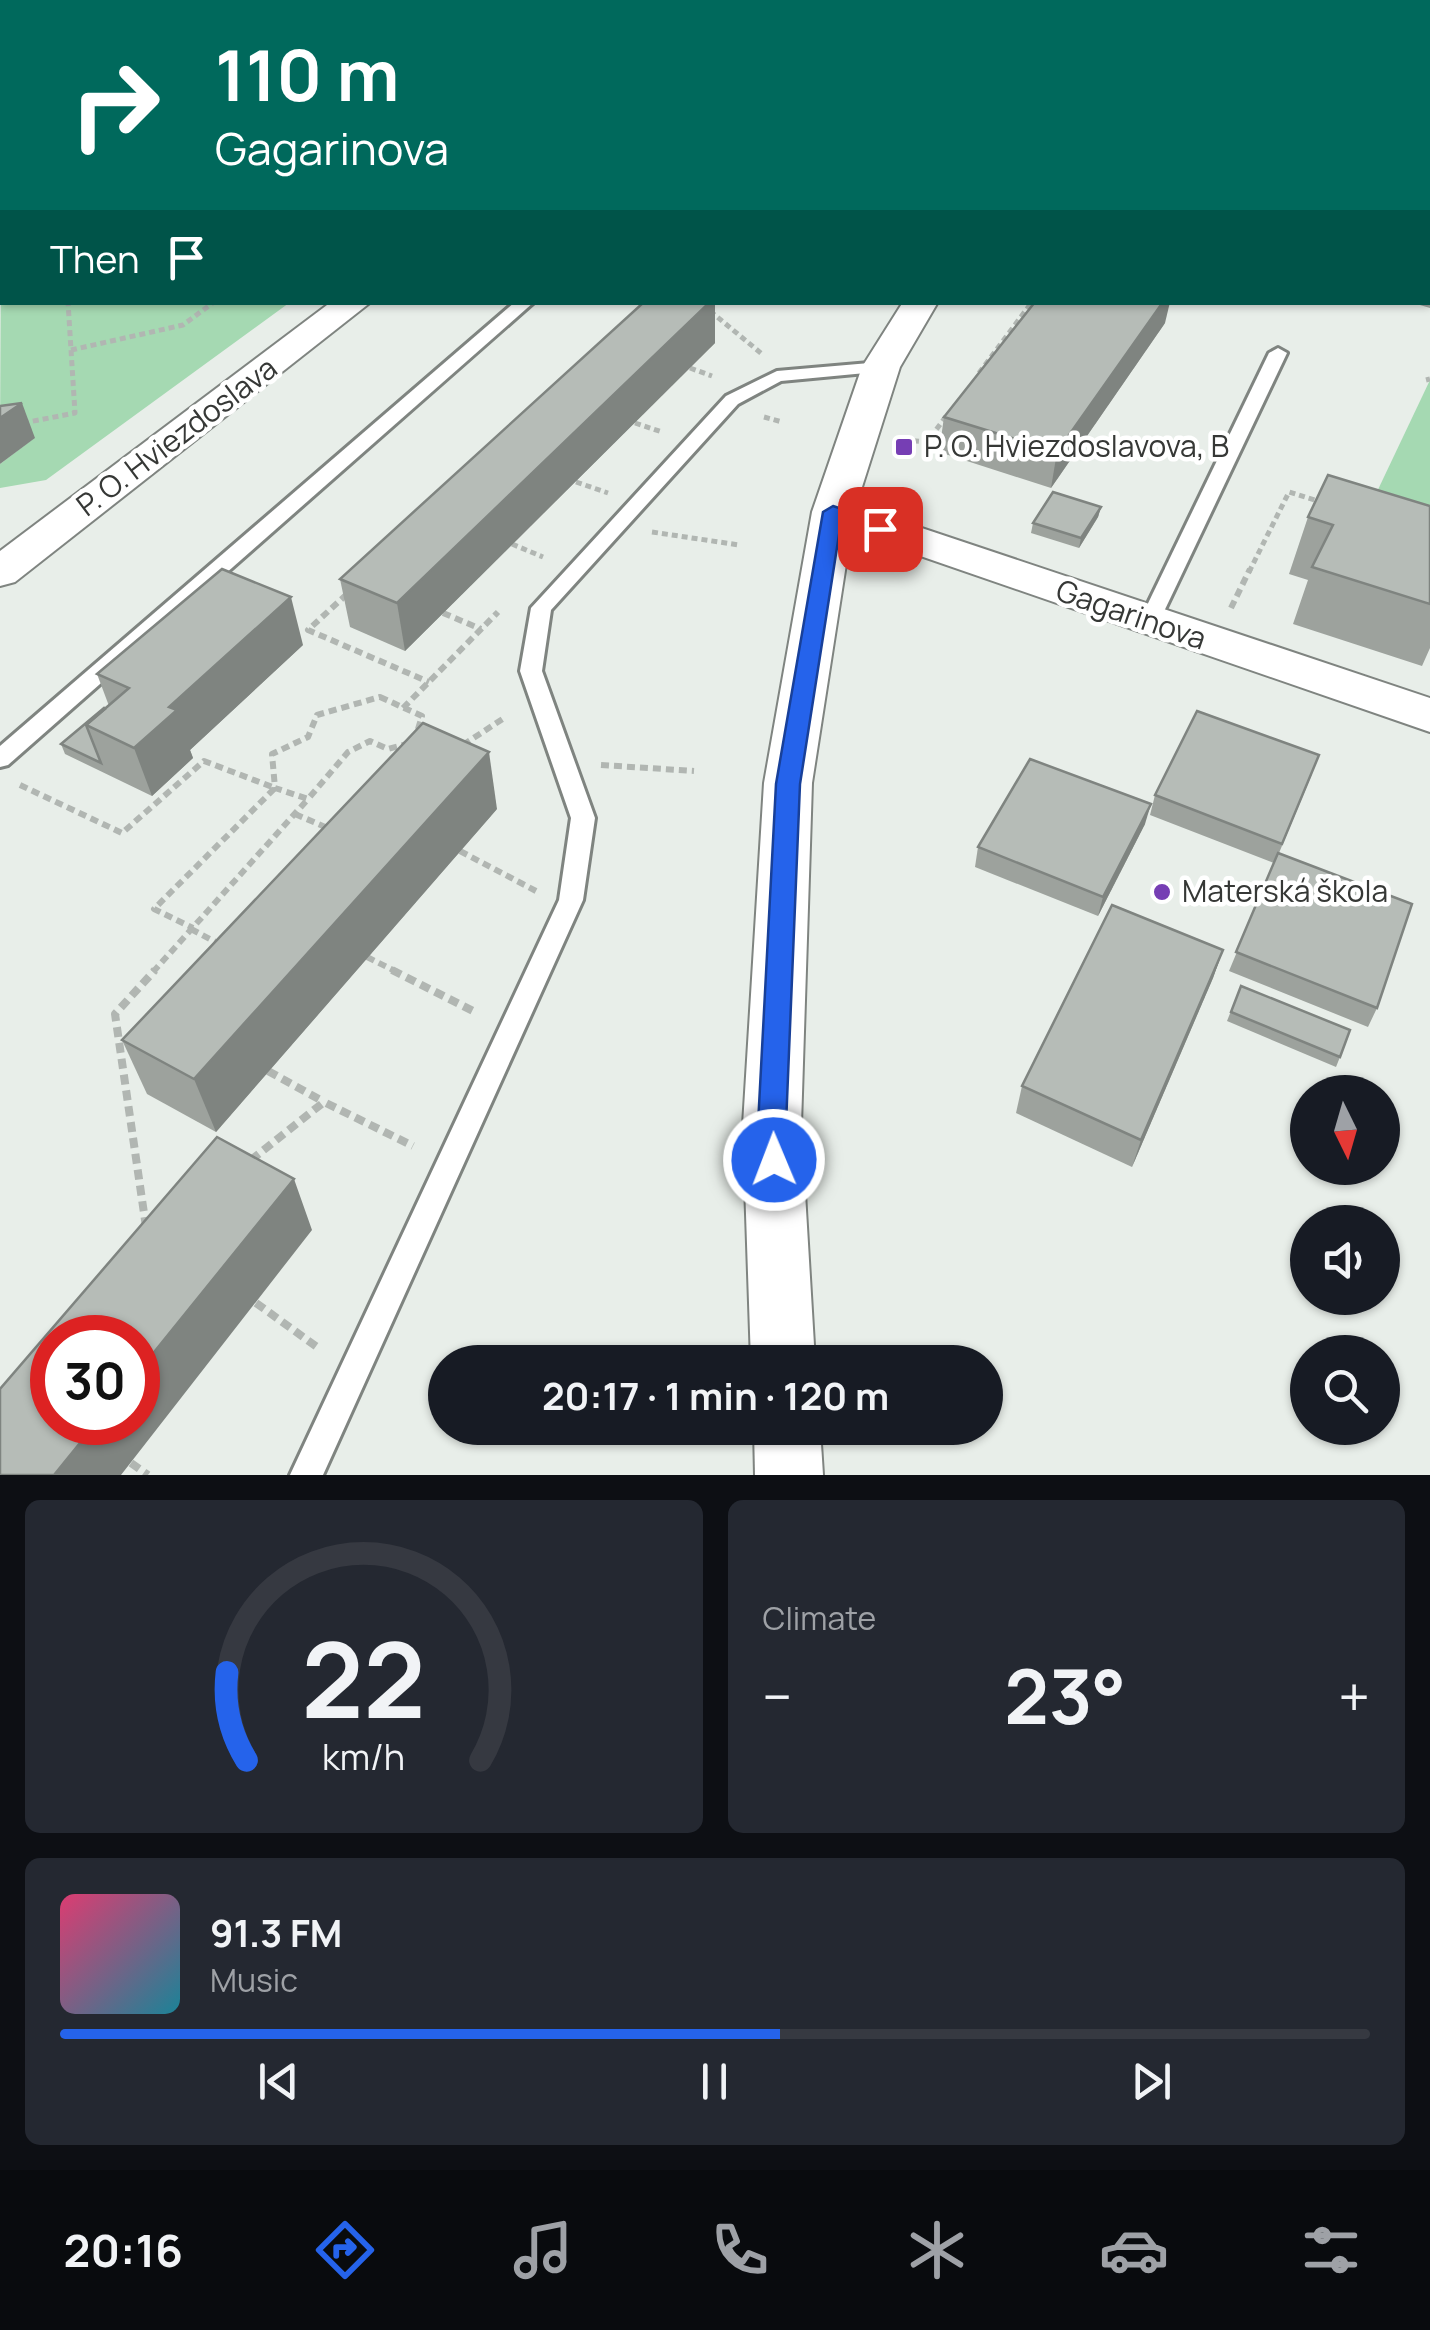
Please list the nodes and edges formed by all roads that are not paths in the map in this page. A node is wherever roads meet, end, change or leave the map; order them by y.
1 (350, 305) edge
2 (523, 305) edge
3 (918, 305) edge
4 (1278, 353) dead end
5 (881, 367) junction
6 (833, 512) junction
7 (0, 572) edge
8 (1149, 622) junction
9 (1430, 716) edge
10 (0, 759) edge
11 (782, 1345) edge
12 (787, 1445) edge
13 (306, 1475) edge
14 (789, 1475) edge

1 - 7 street, P. O. Hviezdoslava
2 - 10 lane
3 - 5 street
4 - 8 lane
5 - 6 street
5 - 13 lane
6 - 8 street, Gagarinova
6 - 11 street
8 - 9 street, Gagarinova
12 - 14 street

